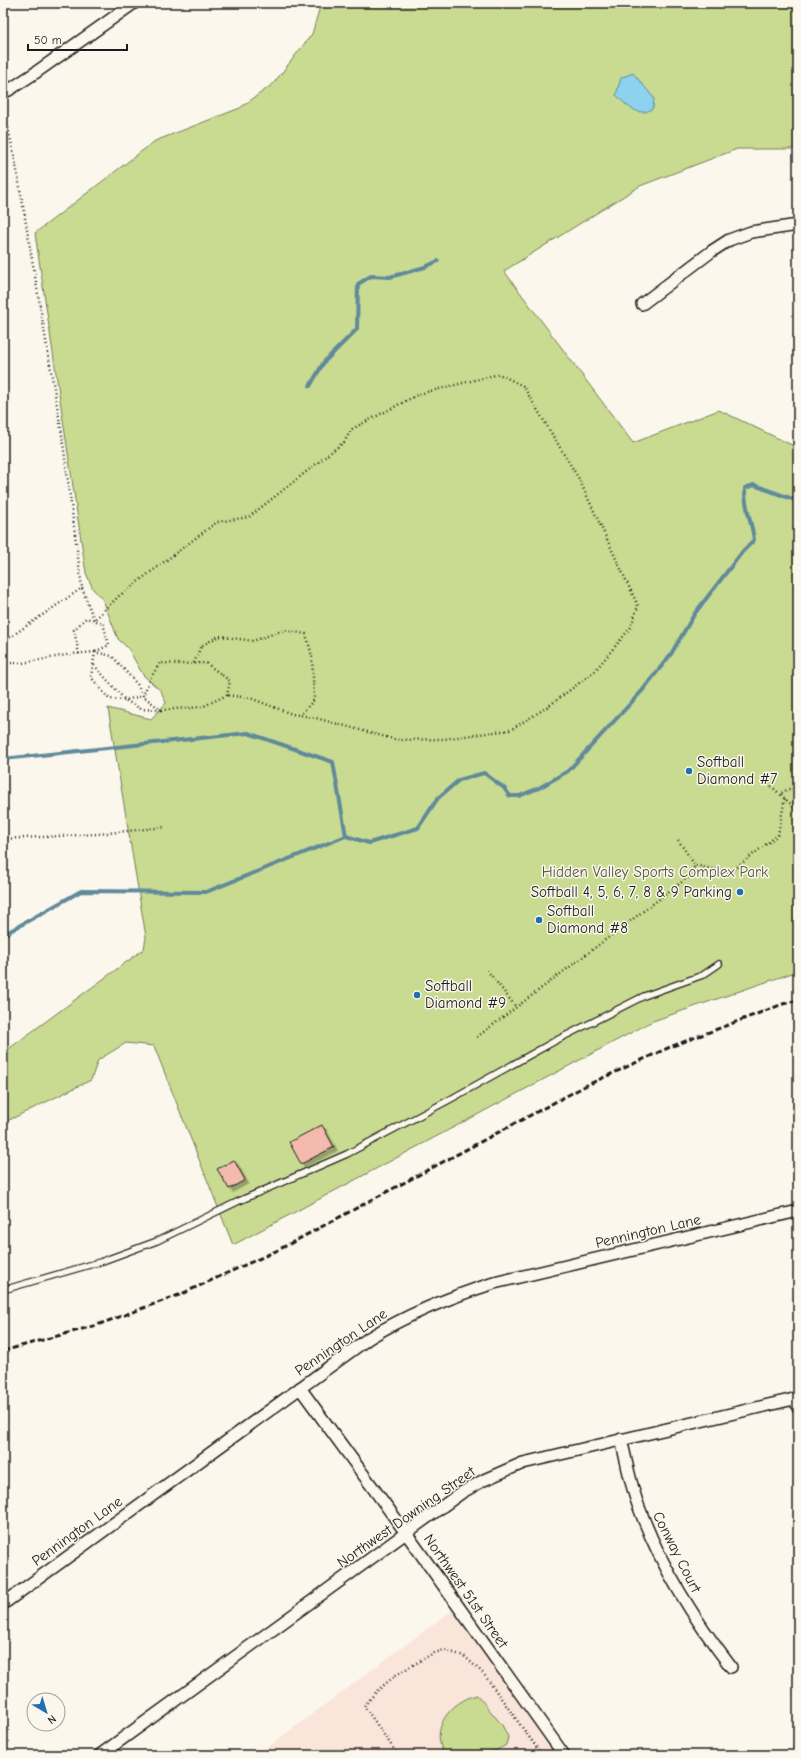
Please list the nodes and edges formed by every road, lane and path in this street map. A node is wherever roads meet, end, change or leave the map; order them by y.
1 (134, 3) edge
2 (3, 92) edge
3 (3, 104) edge
4 (798, 225) edge
5 (642, 304) dead end
6 (82, 588) junction
7 (94, 620) junction
8 (3, 642) edge
9 (95, 652) junction
10 (79, 654) junction
11 (194, 663) junction
12 (3, 664) edge
13 (94, 665) junction
14 (227, 695) junction
15 (143, 696) junction
16 (125, 700) junction
17 (161, 710) junction
18 (300, 715) junction
19 (762, 778) dead end
20 (798, 790) edge
21 (780, 794) junction
22 (785, 798) junction
23 (796, 809) dead end
24 (166, 827) dead end
25 (3, 840) edge
26 (678, 840) dead end
27 (695, 865) junction
28 (719, 964) dead end
29 (487, 970) dead end
30 (516, 1008) junction
31 (477, 1037) dead end
32 (798, 1211) edge
33 (3, 1290) edge
34 (300, 1388) junction
35 (797, 1401) edge
36 (621, 1439) junction
37 (406, 1533) junction
38 (3, 1604) edge
39 (731, 1667) dead end
40 (100, 1755) edge
41 (398, 1755) edge
42 (542, 1755) edge
43 (564, 1755) edge

1 - 2 street
3 - 6 path
4 - 5 street
6 - 7 path
6 - 8 path
7 - 9 path
7 - 10 path
7 - 18 path
9 - 10 path
9 - 13 path
9 - 15 path
10 - 12 path
11 - 14 path
11 - 15 path
11 - 18 path
13 - 16 path
13 - 16 path
14 - 17 path
14 - 18 path
15 - 16 path
15 - 17 path
16 - 17 path
19 - 21 path
20 - 21 path
21 - 22 path
22 - 23 path
22 - 27 path
24 - 25 path
26 - 27 path
27 - 30 path
28 - 33 lane
29 - 30 path
30 - 31 path
32 - 34 street, Pennington Lane
34 - 37 street, Northwest 51st Street
34 - 38 street, Pennington Lane
35 - 36 street, Northwest Downing Street
36 - 37 street, Northwest Downing Street
36 - 39 street, Conway Court
37 - 40 street, Northwest Downing Street
37 - 43 street, Northwest 51st Street
41 - 42 path

